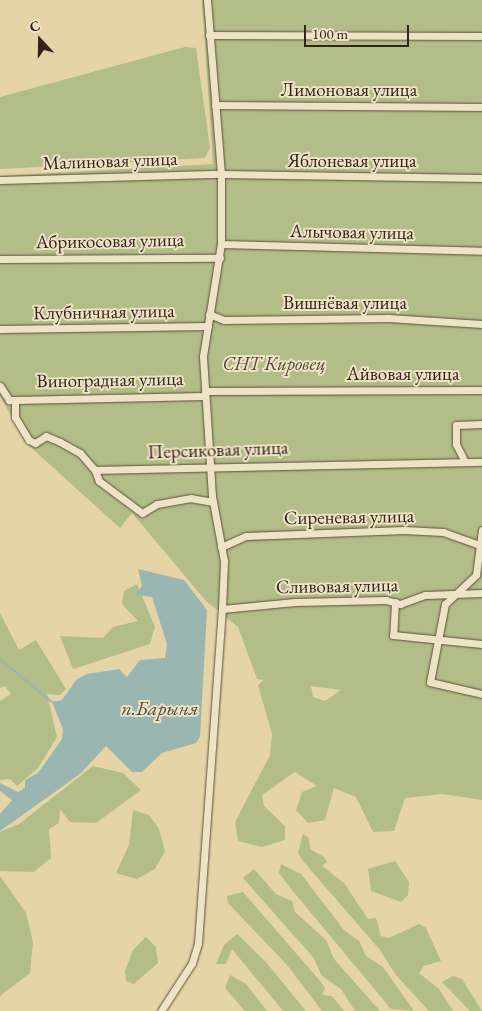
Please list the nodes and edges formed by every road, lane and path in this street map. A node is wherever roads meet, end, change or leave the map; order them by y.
1 (206, 1) edge
2 (209, 34) junction
3 (482, 36) edge
4 (215, 105) junction
5 (482, 107) edge
6 (221, 174) junction
7 (482, 178) edge
8 (0, 180) edge
9 (221, 244) junction
10 (482, 251) edge
11 (0, 258) edge
12 (220, 258) junction
13 (209, 314) junction
14 (482, 324) edge
15 (208, 326) junction
16 (0, 329) edge
17 (0, 386) edge
18 (482, 390) edge
19 (204, 393) junction
20 (16, 400) junction
21 (482, 424) edge
22 (464, 460) junction
23 (482, 462) edge
24 (209, 466) junction
25 (95, 470) junction
26 (213, 502) junction
27 (482, 530) edge
28 (480, 545) edge
29 (221, 547) junction
30 (482, 593) edge
31 (452, 595) junction
32 (395, 602) junction
33 (222, 610) junction
34 (439, 636) junction
35 (482, 644) edge
36 (482, 694) edge
37 (160, 1011) edge

1 - 2 street
2 - 3 street
2 - 4 street
4 - 5 street, Лимоновая улица
4 - 6 street
6 - 7 street, Яблоневая улица
6 - 8 street, Малиновая улица
6 - 9 street
9 - 10 street, Алычовая улица
9 - 12 street
11 - 12 street, Абрикосовая улица
12 - 13 street
13 - 14 street, Вишнёвая улица
13 - 15 street
15 - 16 street, Клубничная улица
15 - 19 street
17 - 20 street
18 - 19 street, Айвовая улица
19 - 20 street, Виноградная улица
19 - 24 street
20 - 25 street
21 - 22 street
22 - 23 street, Персиковая улица
22 - 24 street, Персиковая улица
24 - 25 street, Персиковая улица
24 - 26 street
25 - 26 street
26 - 29 street
27 - 28 street
28 - 29 street, Сиреневая улица
28 - 31 street
29 - 33 street
30 - 31 street, Сливовая улица
31 - 32 street, Сливовая улица
31 - 34 street
32 - 33 street, Сливовая улица
32 - 34 street
33 - 37 street
34 - 35 street
34 - 36 street

